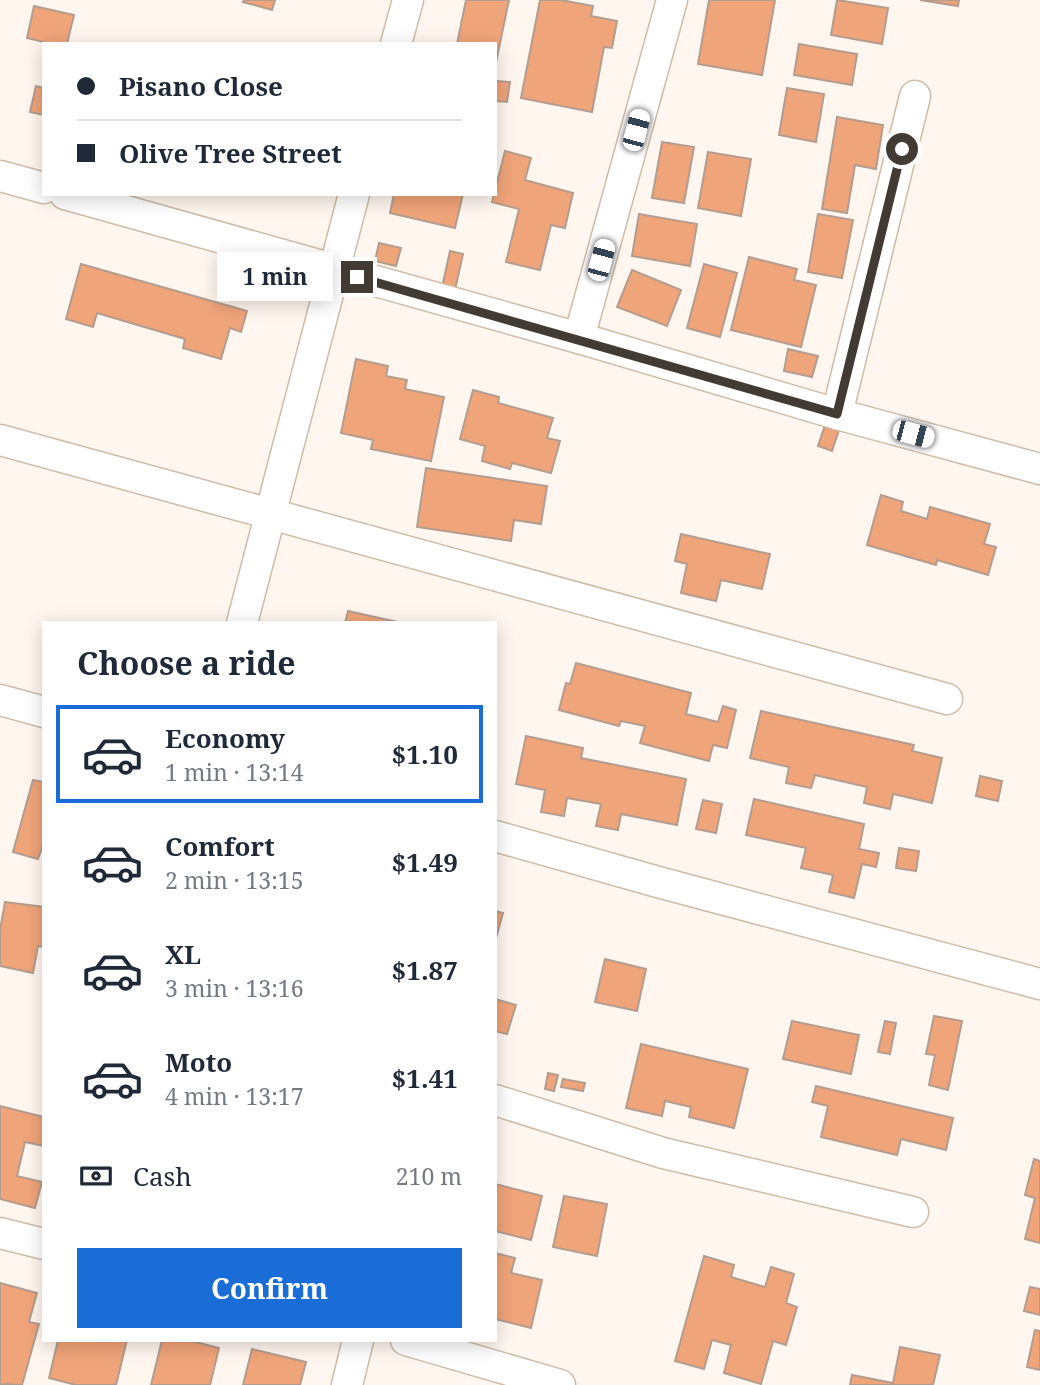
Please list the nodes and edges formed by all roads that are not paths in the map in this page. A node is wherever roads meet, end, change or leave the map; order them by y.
1 (408, 0) edge
2 (672, 0) edge
3 (397, 42) edge
4 (915, 96) dead end
5 (0, 176) edge
6 (42, 187) edge
7 (72, 196) edge
8 (353, 196) edge
9 (333, 270) junction
10 (579, 338) junction
11 (837, 414) junction
12 (0, 440) edge
13 (1040, 468) edge
14 (272, 514) junction
15 (243, 621) edge
16 (947, 699) dead end
17 (0, 700) edge
18 (42, 711) edge
19 (497, 837) edge
20 (1040, 984) edge
21 (497, 1101) edge
22 (913, 1212) dead end
23 (0, 1233) edge
24 (42, 1244) edge
25 (358, 1342) edge
26 (413, 1342) edge
27 (347, 1385) edge
28 (560, 1385) edge

1 - 3 street
2 - 10 street
4 - 11 street
5 - 6 street
7 - 9 street
8 - 9 street
9 - 10 street
9 - 14 street
10 - 11 street
11 - 13 street
12 - 14 street
14 - 15 street
14 - 16 street
17 - 18 street
19 - 20 street
21 - 22 street
23 - 24 street
25 - 27 street
26 - 28 street

